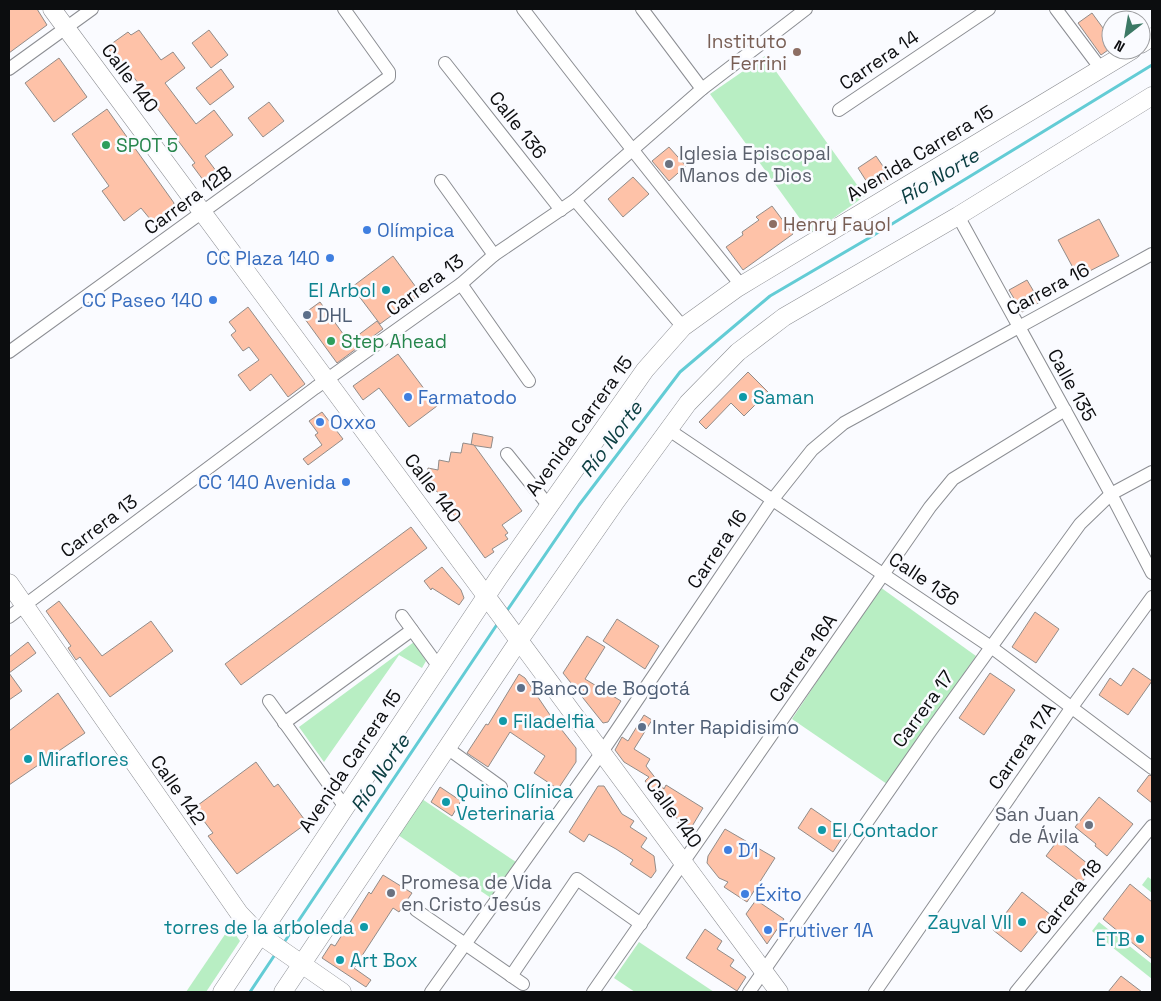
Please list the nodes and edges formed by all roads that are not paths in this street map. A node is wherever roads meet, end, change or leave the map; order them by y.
1 (52, 9) edge
2 (92, 9) edge
3 (344, 9) edge
4 (523, 9) edge
5 (806, 9) edge
6 (989, 9) edge
7 (1056, 9) edge
8 (647, 10) edge
9 (66, 28) junction
10 (1116, 60) edge
11 (445, 63) dead end
12 (9, 69) edge
13 (1101, 69) junction
14 (702, 89) junction
15 (1152, 96) edge
16 (839, 110) dead end
17 (633, 152) junction
18 (441, 181) dead end
19 (575, 200) junction
20 (561, 210) junction
21 (203, 212) junction
22 (958, 216) junction
23 (1152, 254) edge
24 (494, 255) junction
25 (461, 284) junction
26 (741, 285) junction
27 (1018, 326) junction
28 (683, 327) junction
29 (9, 352) edge
30 (327, 380) junction
31 (529, 381) dead end
32 (1065, 410) junction
33 (669, 430) junction
34 (507, 454) dead end
35 (1152, 472) edge
36 (1112, 494) junction
37 (773, 500) junction
38 (548, 505) junction
39 (1152, 573) edge
40 (883, 574) junction
41 (9, 583) edge
42 (1152, 597) edge
43 (488, 599) junction
44 (24, 605) junction
45 (402, 616) dead end
46 (9, 617) edge
47 (412, 630) junction
48 (518, 636) junction
49 (992, 648) junction
50 (439, 667) junction
51 (269, 702) dead end
52 (1072, 707) junction
53 (284, 723) junction
54 (447, 748) junction
55 (602, 752) junction
56 (1152, 768) edge
57 (501, 787) dead end
58 (345, 807) junction
59 (1152, 826) edge
60 (684, 863) junction
61 (416, 910) dead end
62 (641, 924) junction
63 (263, 937) junction
64 (467, 945) junction
65 (299, 963) junction
66 (763, 970) junction
67 (511, 976) junction
68 (523, 984) dead end
69 (222, 992) edge
70 (283, 992) edge
71 (342, 992) edge
72 (432, 992) edge
73 (593, 992) edge
74 (749, 992) edge
75 (779, 992) edge
76 (875, 992) edge
77 (1016, 992) edge

1 - 9 main road, Calle 140
2 - 9 street
3 - 21 street, Carrera 12B
4 - 17 street
5 - 14 street, Carrera 13
6 - 16 street, Carrera 14
7 - 13 street
8 - 14 street
9 - 12 street
9 - 21 main road, Calle 140
10 - 13 main road, Avenida Carrera 15
11 - 20 street, Calle 136
13 - 26 main road, Avenida Carrera 15
14 - 17 street, Carrera 13
15 - 22 main road
17 - 19 street, Carrera 13
17 - 26 street
18 - 24 street
19 - 20 street, Carrera 13
19 - 28 street
20 - 24 street, Carrera 13
21 - 29 street, Carrera 12B
21 - 30 main road, Calle 140
22 - 27 street, Calle 135
22 - 33 main road
23 - 27 street, Carrera 16
24 - 25 street, Carrera 13
25 - 30 street, Carrera 13
25 - 31 street
26 - 28 main road, Avenida Carrera 15
27 - 32 street, Calle 135
27 - 37 street, Carrera 16
28 - 38 main road, Avenida Carrera 15
30 - 43 main road, Calle 140
30 - 44 street, Carrera 13
32 - 36 street, Calle 135
32 - 40 street, Carrera 16A
33 - 37 street, Calle 136
33 - 48 main road
34 - 38 street
35 - 36 street, Carrera 17
36 - 39 street, Calle 135
36 - 49 street, Carrera 17
37 - 40 street, Calle 136
37 - 55 street, Carrera 16
38 - 43 main road, Avenida Carrera 15
40 - 49 street, Calle 136
40 - 60 street, Carrera 16A
41 - 44 main road, Calle 142
42 - 52 street, Carrera 17A
43 - 48 main road, Calle 140
43 - 50 main road, Avenida Carrera 15
44 - 46 street, Carrera 13
44 - 63 main road, Calle 142
45 - 47 street
47 - 50 street
47 - 53 street
48 - 54 main road
48 - 55 main road, Calle 140
49 - 52 street, Calle 136
49 - 66 street, Carrera 17
50 - 58 main road, Avenida Carrera 15
51 - 53 street
52 - 56 street, Calle 136
52 - 76 street, Carrera 17A
53 - 58 street
54 - 57 street
54 - 65 main road
55 - 60 main road, Calle 140
55 - 64 street, Carrera 16
58 - 63 main road, Avenida Carrera 15
59 - 77 street, Carrera 18
60 - 62 street, Carrera 16A
60 - 66 main road, Calle 140
61 - 64 street
62 - 67 street
62 - 73 street, Carrera 16A
63 - 65 main road, Calle 142
63 - 69 main road, Avenida Carrera 15
64 - 67 street
64 - 72 street, Carrera 16
65 - 70 main road
65 - 71 main road, Calle 142
66 - 74 street, Carrera 17
66 - 75 main road, Calle 140
67 - 68 street

